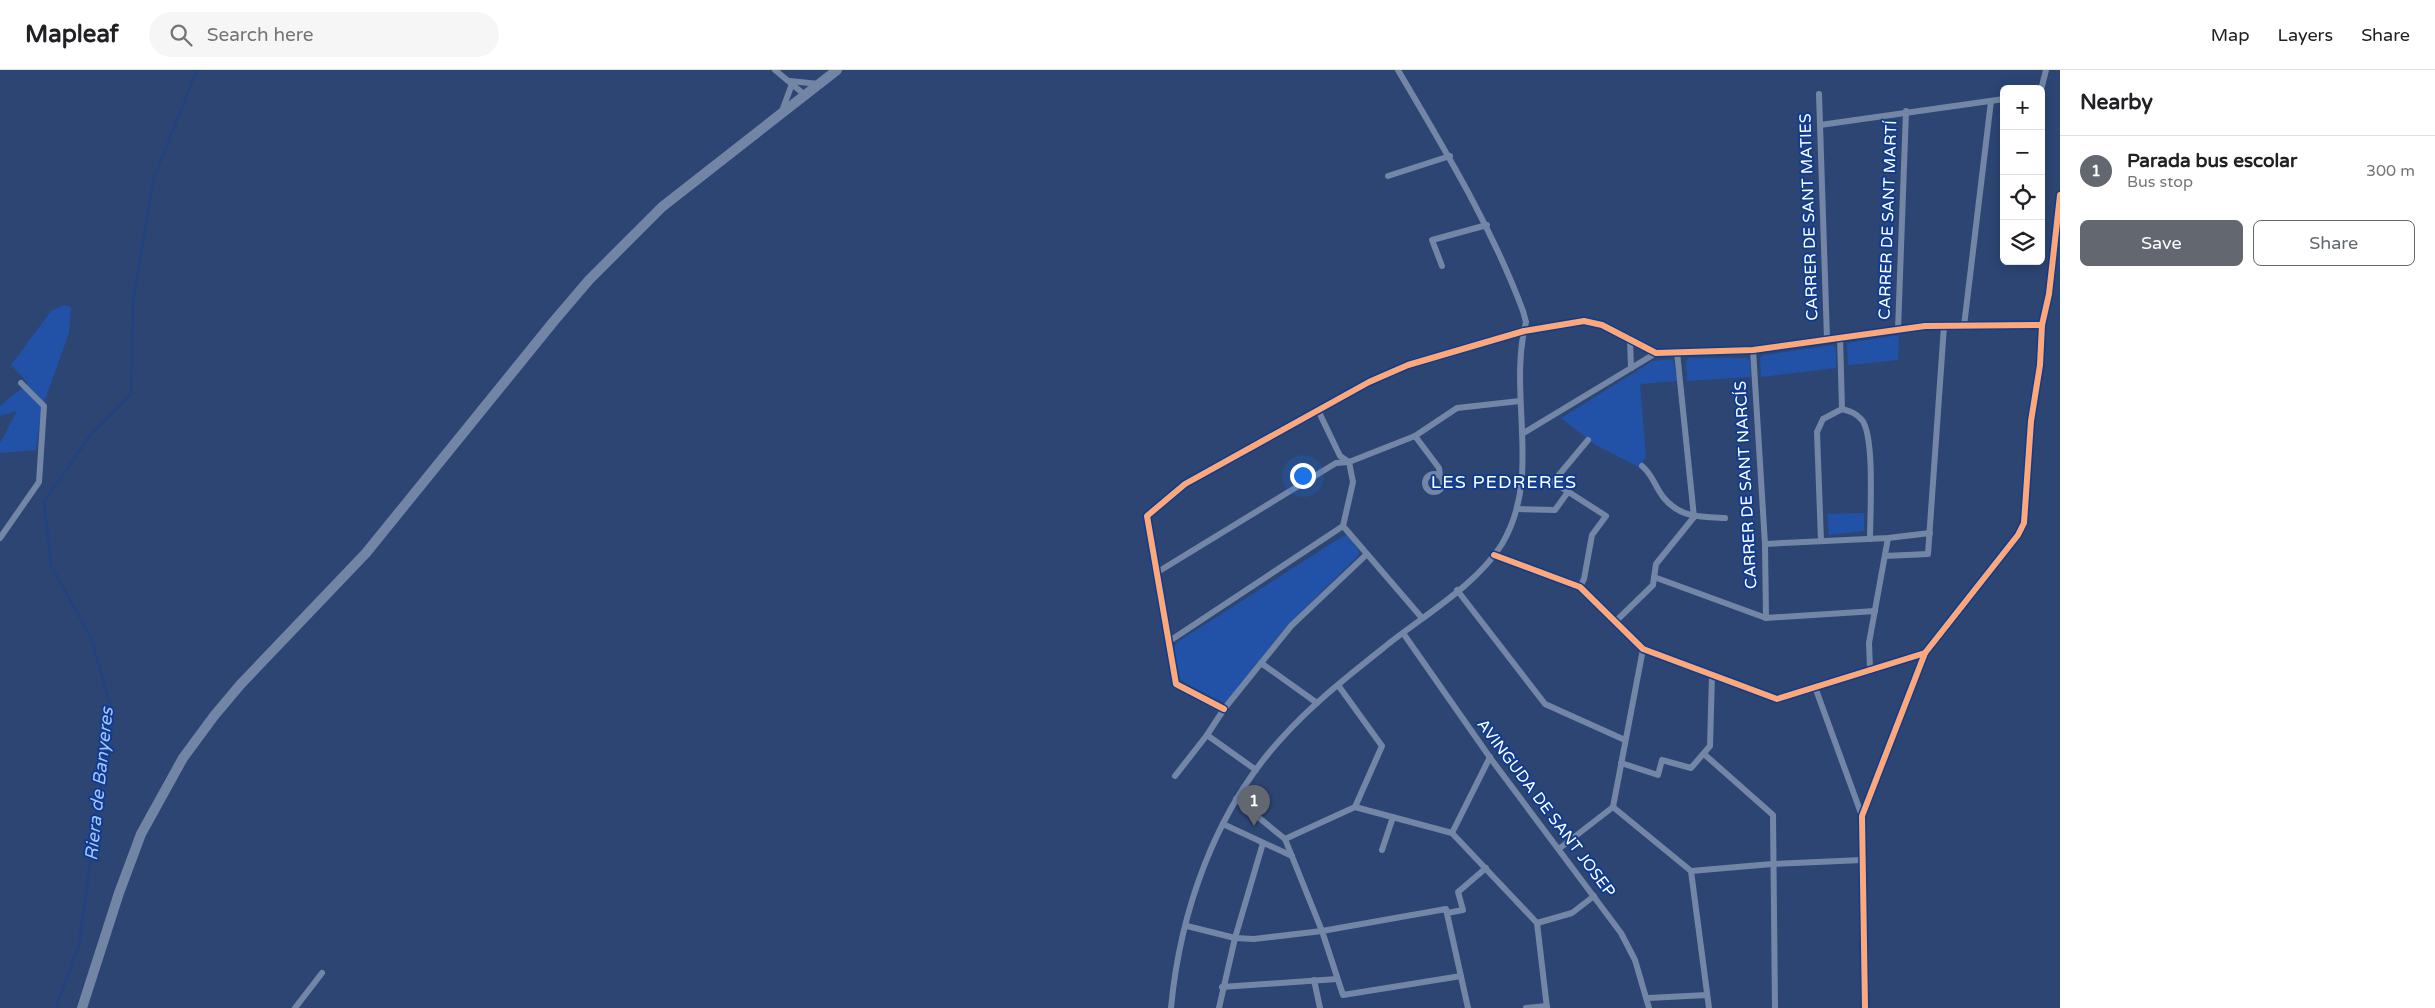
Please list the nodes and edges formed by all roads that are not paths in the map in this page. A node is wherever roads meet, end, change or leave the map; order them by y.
1 (837, 70) edge
2 (1398, 70) edge
3 (2046, 70) edge
4 (778, 71) edge
5 (790, 82) junction
6 (819, 84) junction
7 (2042, 85) edge
8 (1819, 94) dead end
9 (805, 95) junction
10 (2000, 99) edge
11 (1991, 101) junction
12 (1906, 111) junction
13 (780, 114) junction
14 (1820, 125) junction
15 (1450, 156) junction
16 (1388, 176) dead end
17 (2060, 195) edge
18 (1487, 226) junction
19 (1442, 266) dead end
20 (2042, 325) junction
21 (1944, 326) junction
22 (1964, 326) junction
23 (1524, 330) junction
24 (1898, 330) junction
25 (1840, 337) junction
26 (1630, 339) junction
27 (1827, 339) junction
28 (1753, 350) junction
29 (1677, 352) junction
30 (1656, 353) junction
31 (1631, 368) junction
32 (21, 383) dead end
33 (1520, 401) junction
34 (1842, 409) junction
35 (1318, 410) junction
36 (1522, 434) junction
37 (1414, 436) junction
38 (1588, 440) dead end
39 (1350, 462) junction
40 (1642, 466) dead end
41 (1437, 475) dead end
42 (1568, 492) junction
43 (1517, 509) junction
44 (1694, 517) junction
45 (1725, 518) dead end
46 (1343, 526) junction
47 (1930, 533) junction
48 (0, 538) edge
49 (1888, 538) junction
50 (1870, 539) junction
51 (1821, 541) junction
52 (1765, 544) junction
53 (1367, 554) junction
54 (1494, 555) junction
55 (1886, 556) junction
56 (1156, 573) junction
57 (1654, 577) junction
58 (1580, 587) junction
59 (1457, 590) junction
60 (1875, 610) junction
61 (1422, 618) junction
62 (1766, 618) junction
63 (1615, 622) junction
64 (1403, 633) junction
65 (1168, 642) junction
66 (1643, 650) junction
67 (1925, 653) junction
68 (1261, 663) junction
69 (1870, 669) junction
70 (1712, 675) junction
71 (1338, 685) junction
72 (1815, 688) junction
73 (1316, 703) junction
74 (1224, 709) junction
75 (1207, 735) junction
76 (1625, 740) junction
77 (1704, 754) junction
78 (1490, 757) junction
79 (1621, 763) junction
80 (1256, 770) junction
81 (1175, 776) dead end
82 (1236, 799) junction
83 (1355, 807) junction
84 (1613, 807) junction
85 (1862, 816) junction
86 (1393, 817) junction
87 (1222, 824) junction
88 (1452, 833) junction
89 (1285, 839) junction
90 (1263, 843) junction
91 (1560, 848) junction
92 (1382, 850) dead end
93 (1292, 856) junction
94 (1862, 860) junction
95 (1772, 864) junction
96 (1486, 868) junction
97 (1691, 871) junction
98 (1594, 896) junction
99 (1446, 911) junction
100 (1537, 923) junction
101 (1187, 926) junction
102 (1322, 931) junction
103 (1235, 938) junction
104 (322, 973) dead end
105 (1461, 976) junction
106 (1337, 979) junction
107 (1314, 980) junction
108 (1222, 987) junction
109 (1707, 995) junction
110 (1648, 998) junction
111 (1547, 1007) edge
112 (82, 1008) edge
113 (295, 1008) edge
114 (1171, 1008) edge
115 (1218, 1008) edge
116 (1320, 1008) edge
117 (1468, 1008) edge
118 (1526, 1008) edge
119 (1649, 1008) edge
120 (1709, 1008) edge
121 (1775, 1008) edge
122 (1865, 1008) edge

1 - 6 main road
2 - 15 street
3 - 7 street
4 - 5 street
5 - 6 street
5 - 9 street
5 - 13 street
6 - 9 main road
8 - 14 street, CARRER DE SANT MATIES
9 - 13 main road
10 - 11 street
11 - 12 street
11 - 22 street
12 - 14 street
12 - 24 street, CARRER DE SANT MARTÍ
13 - 112 main road
14 - 27 street, CARRER DE SANT MATIES
15 - 16 street
15 - 18 street
17 - 20 street
18 - 19 street
18 - 23 street
20 - 22 street
20 - 67 street
21 - 22 street
21 - 24 street
21 - 47 street
23 - 26 street
23 - 33 street
23 - 35 street
24 - 25 street
25 - 27 street
25 - 34 street
26 - 30 street
26 - 31 street
27 - 28 street
28 - 29 street
28 - 52 street, CARRER DE SANT NARCÍS
29 - 30 street
29 - 44 street
30 - 31 street
31 - 36 street
32 - 48 street
33 - 36 street
33 - 37 street
34 - 50 street
34 - 51 street
35 - 39 street
35 - 56 street
36 - 43 street
37 - 39 street
37 - 41 street
38 - 42 street
39 - 46 street
39 - 56 street
40 - 44 street
42 - 43 street
42 - 58 street
43 - 54 street
44 - 45 street
44 - 57 street
46 - 53 street
46 - 65 street
47 - 49 street
47 - 55 street
49 - 50 street
49 - 55 street
50 - 51 street
51 - 52 street
52 - 62 street, CARRER DE SANT NARCÍS
53 - 61 street
53 - 68 street
54 - 58 street
54 - 59 street
55 - 60 street
56 - 65 street
57 - 62 street
57 - 63 street
58 - 63 street
59 - 61 street
59 - 76 street
60 - 62 street
60 - 69 street
61 - 64 street
63 - 66 street
64 - 71 street
64 - 78 street, AVINGUDA DE SANT JOSEP
65 - 74 street
66 - 70 street
66 - 76 street
67 - 69 street
67 - 85 street
68 - 73 street
68 - 74 street
69 - 72 street
70 - 72 street
70 - 77 street
71 - 73 street
71 - 83 street
72 - 85 street
73 - 80 street
74 - 75 street
75 - 80 street
75 - 81 street
76 - 79 street
77 - 79 street
77 - 95 street
78 - 88 street
78 - 91 street, AVINGUDA DE SANT JOSEP
79 - 84 street
80 - 82 street
82 - 87 street
82 - 89 street
83 - 86 street
83 - 89 street
84 - 91 street
84 - 97 street
85 - 94 street
86 - 88 street
86 - 92 street
87 - 90 street
87 - 101 street
88 - 96 street
89 - 93 street
90 - 93 street
90 - 103 street
91 - 98 street, AVINGUDA DE SANT JOSEP
93 - 102 street
94 - 95 street
94 - 122 street
95 - 97 street
95 - 121 street
96 - 99 street
96 - 100 street
97 - 109 street
98 - 100 street
98 - 110 street, AVINGUDA DE SANT JOSEP
99 - 102 street
99 - 105 street
100 - 111 street
101 - 103 street
101 - 114 street
102 - 103 street
102 - 106 street
103 - 108 street
104 - 113 street
105 - 106 street
105 - 117 street
106 - 107 street
107 - 108 street
107 - 116 street
108 - 115 street
109 - 110 street
109 - 120 street
110 - 119 street, AVINGUDA DE SANT JOSEP
111 - 118 street

